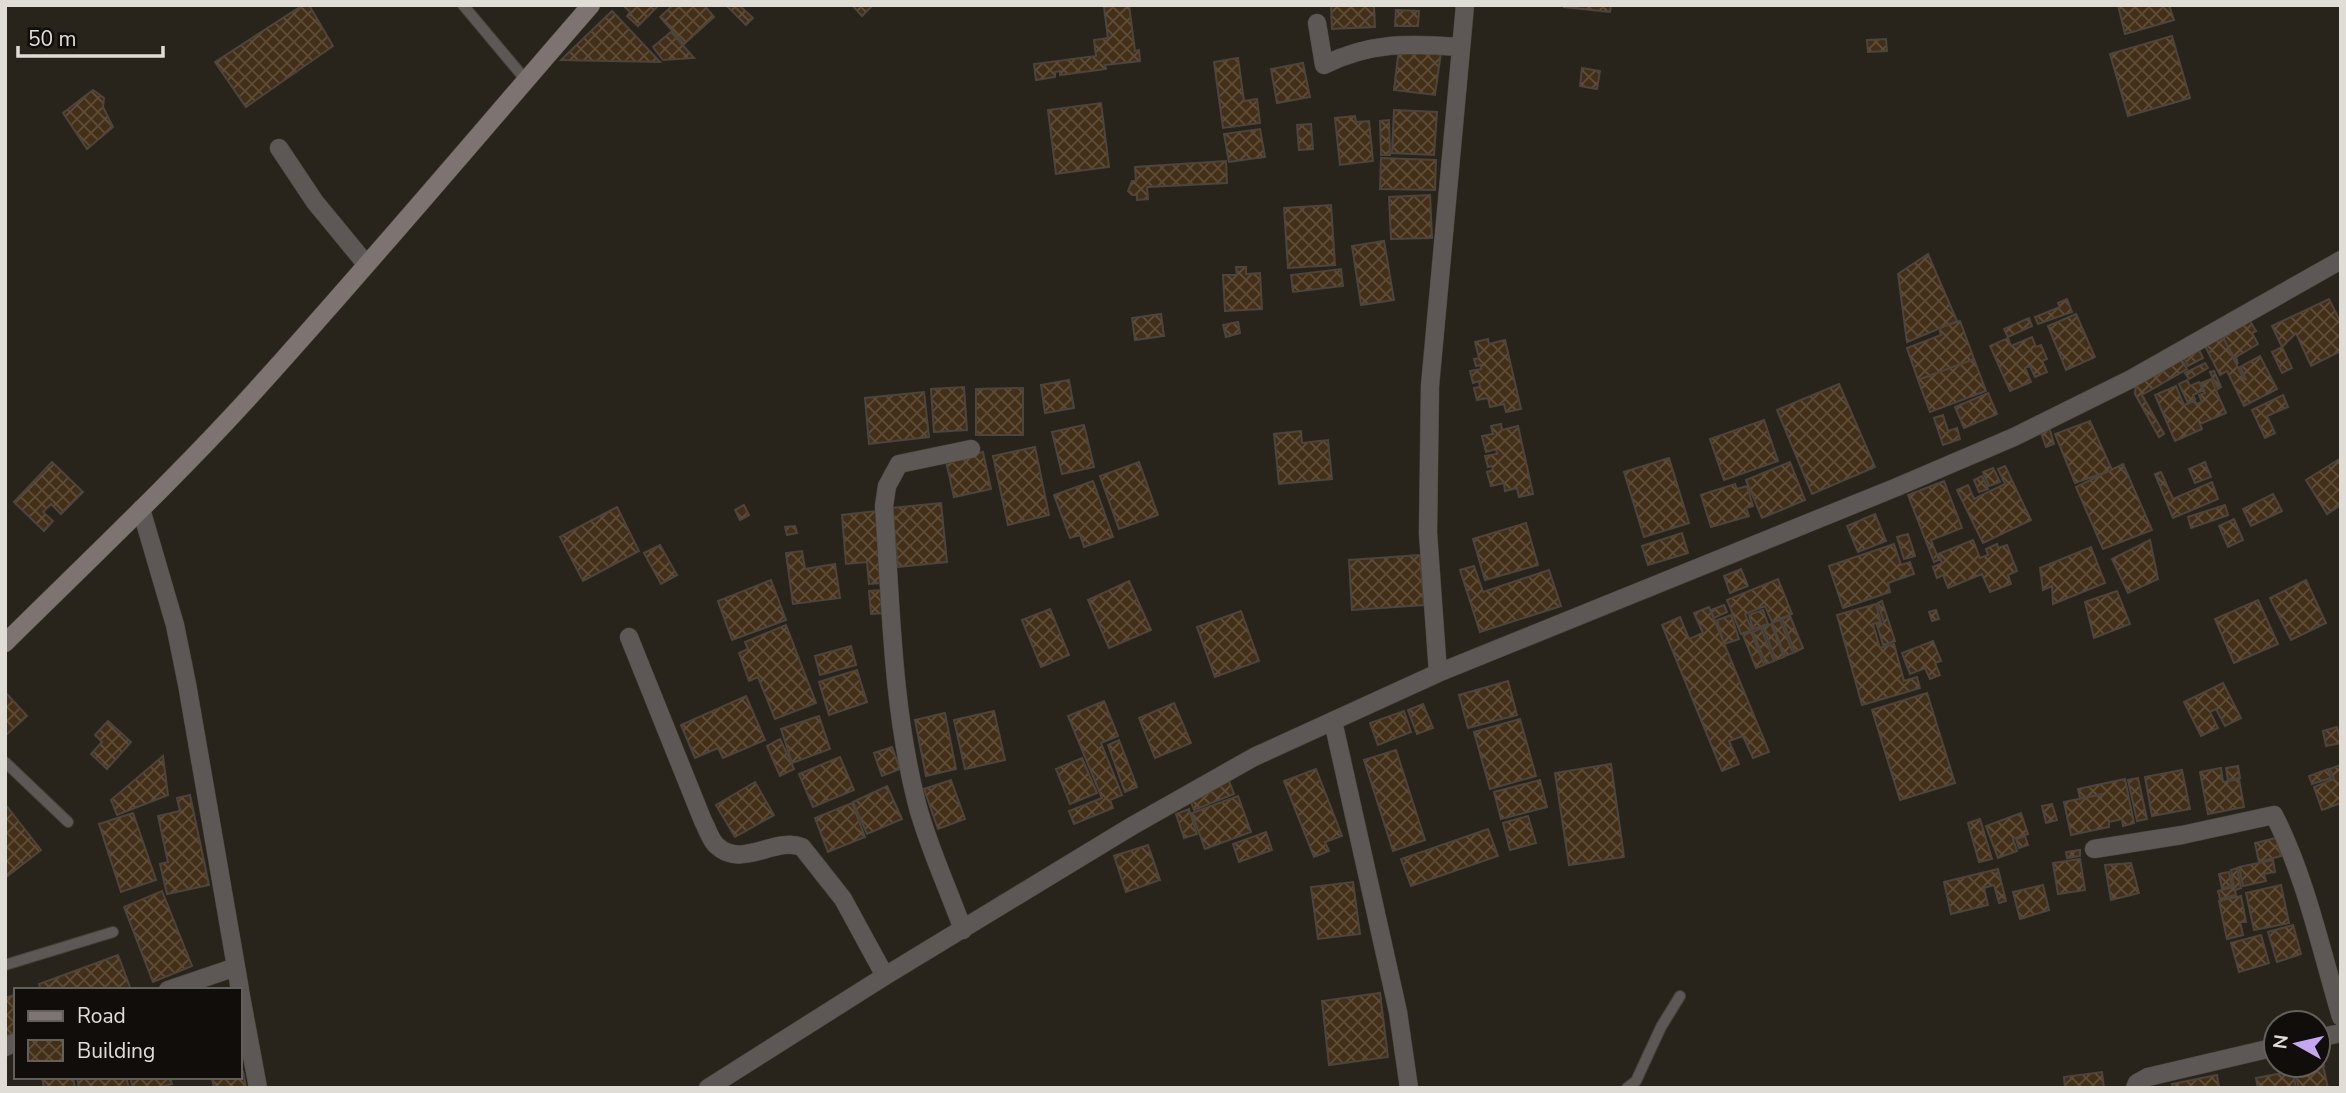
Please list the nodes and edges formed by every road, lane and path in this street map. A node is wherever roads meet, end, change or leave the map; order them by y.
1 (463, 5) edge
2 (591, 5) edge
3 (1465, 5) edge
4 (1317, 23) dead end
5 (1460, 47) junction
6 (526, 79) junction
7 (279, 148) dead end
8 (2341, 260) edge
9 (366, 264) junction
10 (971, 449) dead end
11 (141, 509) junction
12 (629, 636) dead end
13 (5, 643) edge
14 (1438, 673) junction
15 (1334, 721) junction
16 (5, 762) edge
17 (68, 822) dead end
18 (2094, 849) dead end
19 (963, 930) junction
20 (113, 932) dead end
21 (5, 965) edge
22 (236, 967) junction
23 (885, 976) junction
24 (173, 988) edge
25 (240, 988) edge
26 (1681, 996) dead end
27 (242, 1001) edge
28 (2341, 1017) edge
29 (2262, 1050) edge
30 (258, 1088) edge
31 (708, 1088) edge
32 (1409, 1088) edge
33 (1627, 1088) edge
34 (2135, 1088) edge

1 - 6 lane
2 - 6 main road
3 - 5 street
4 - 5 street
5 - 14 street
6 - 9 main road
7 - 9 street
8 - 14 street
9 - 11 main road
10 - 19 street
11 - 13 main road
11 - 22 street
12 - 23 street
14 - 15 street
15 - 19 street
15 - 32 street
16 - 17 lane
18 - 28 street
19 - 23 street
20 - 21 lane
22 - 24 street
22 - 25 street
23 - 31 street
26 - 33 lane
27 - 30 street
29 - 34 street

